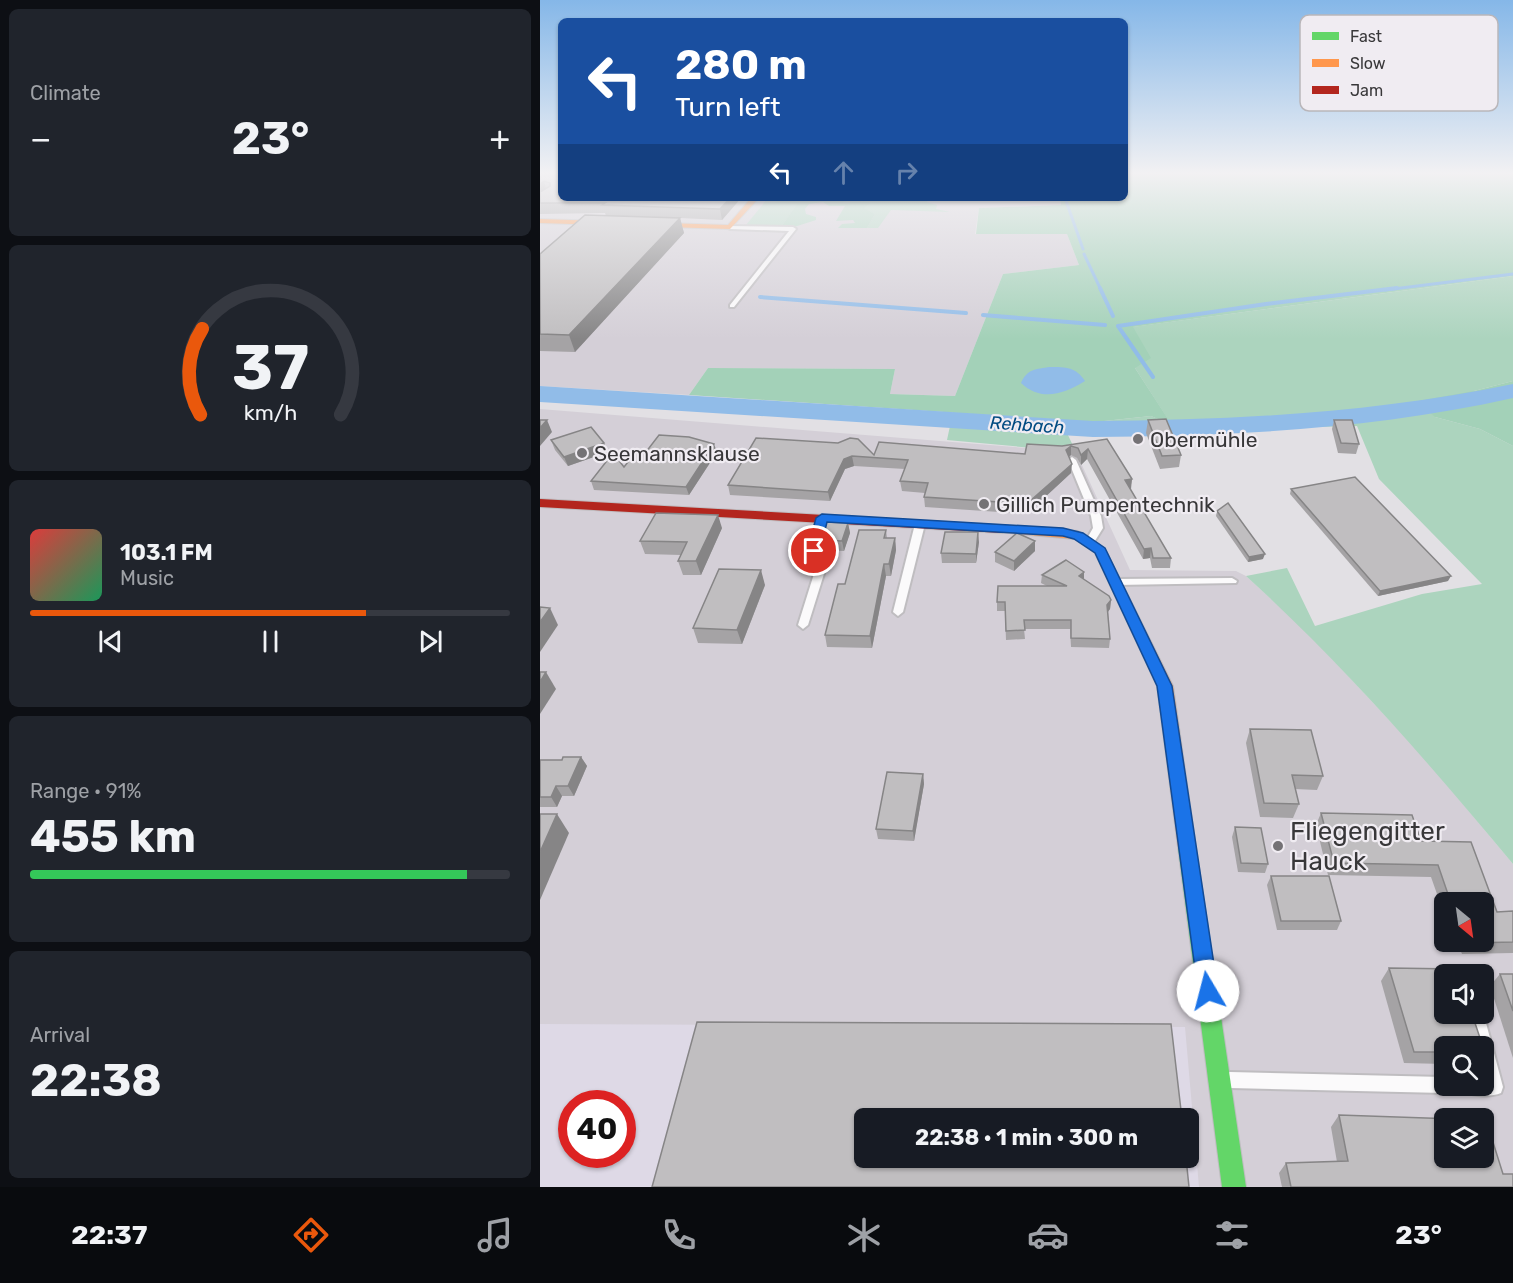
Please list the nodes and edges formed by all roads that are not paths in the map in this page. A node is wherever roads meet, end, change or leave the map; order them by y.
1 (774, 228) edge
2 (732, 306) dead end
3 (1072, 460) edge
4 (540, 503) edge
5 (822, 518) junction
6 (920, 524) junction
7 (1090, 542) junction
8 (1232, 581) dead end
9 (1116, 582) junction
10 (898, 612) dead end
11 (803, 625) dead end
12 (1221, 1080) junction
13 (1434, 1085) edge
14 (1234, 1187) edge

1 - 2 lane
3 - 7 lane
4 - 5 street
5 - 6 street
5 - 11 lane
6 - 7 street
6 - 10 lane
7 - 9 street
8 - 9 lane
9 - 12 street
12 - 13 lane
12 - 14 street

